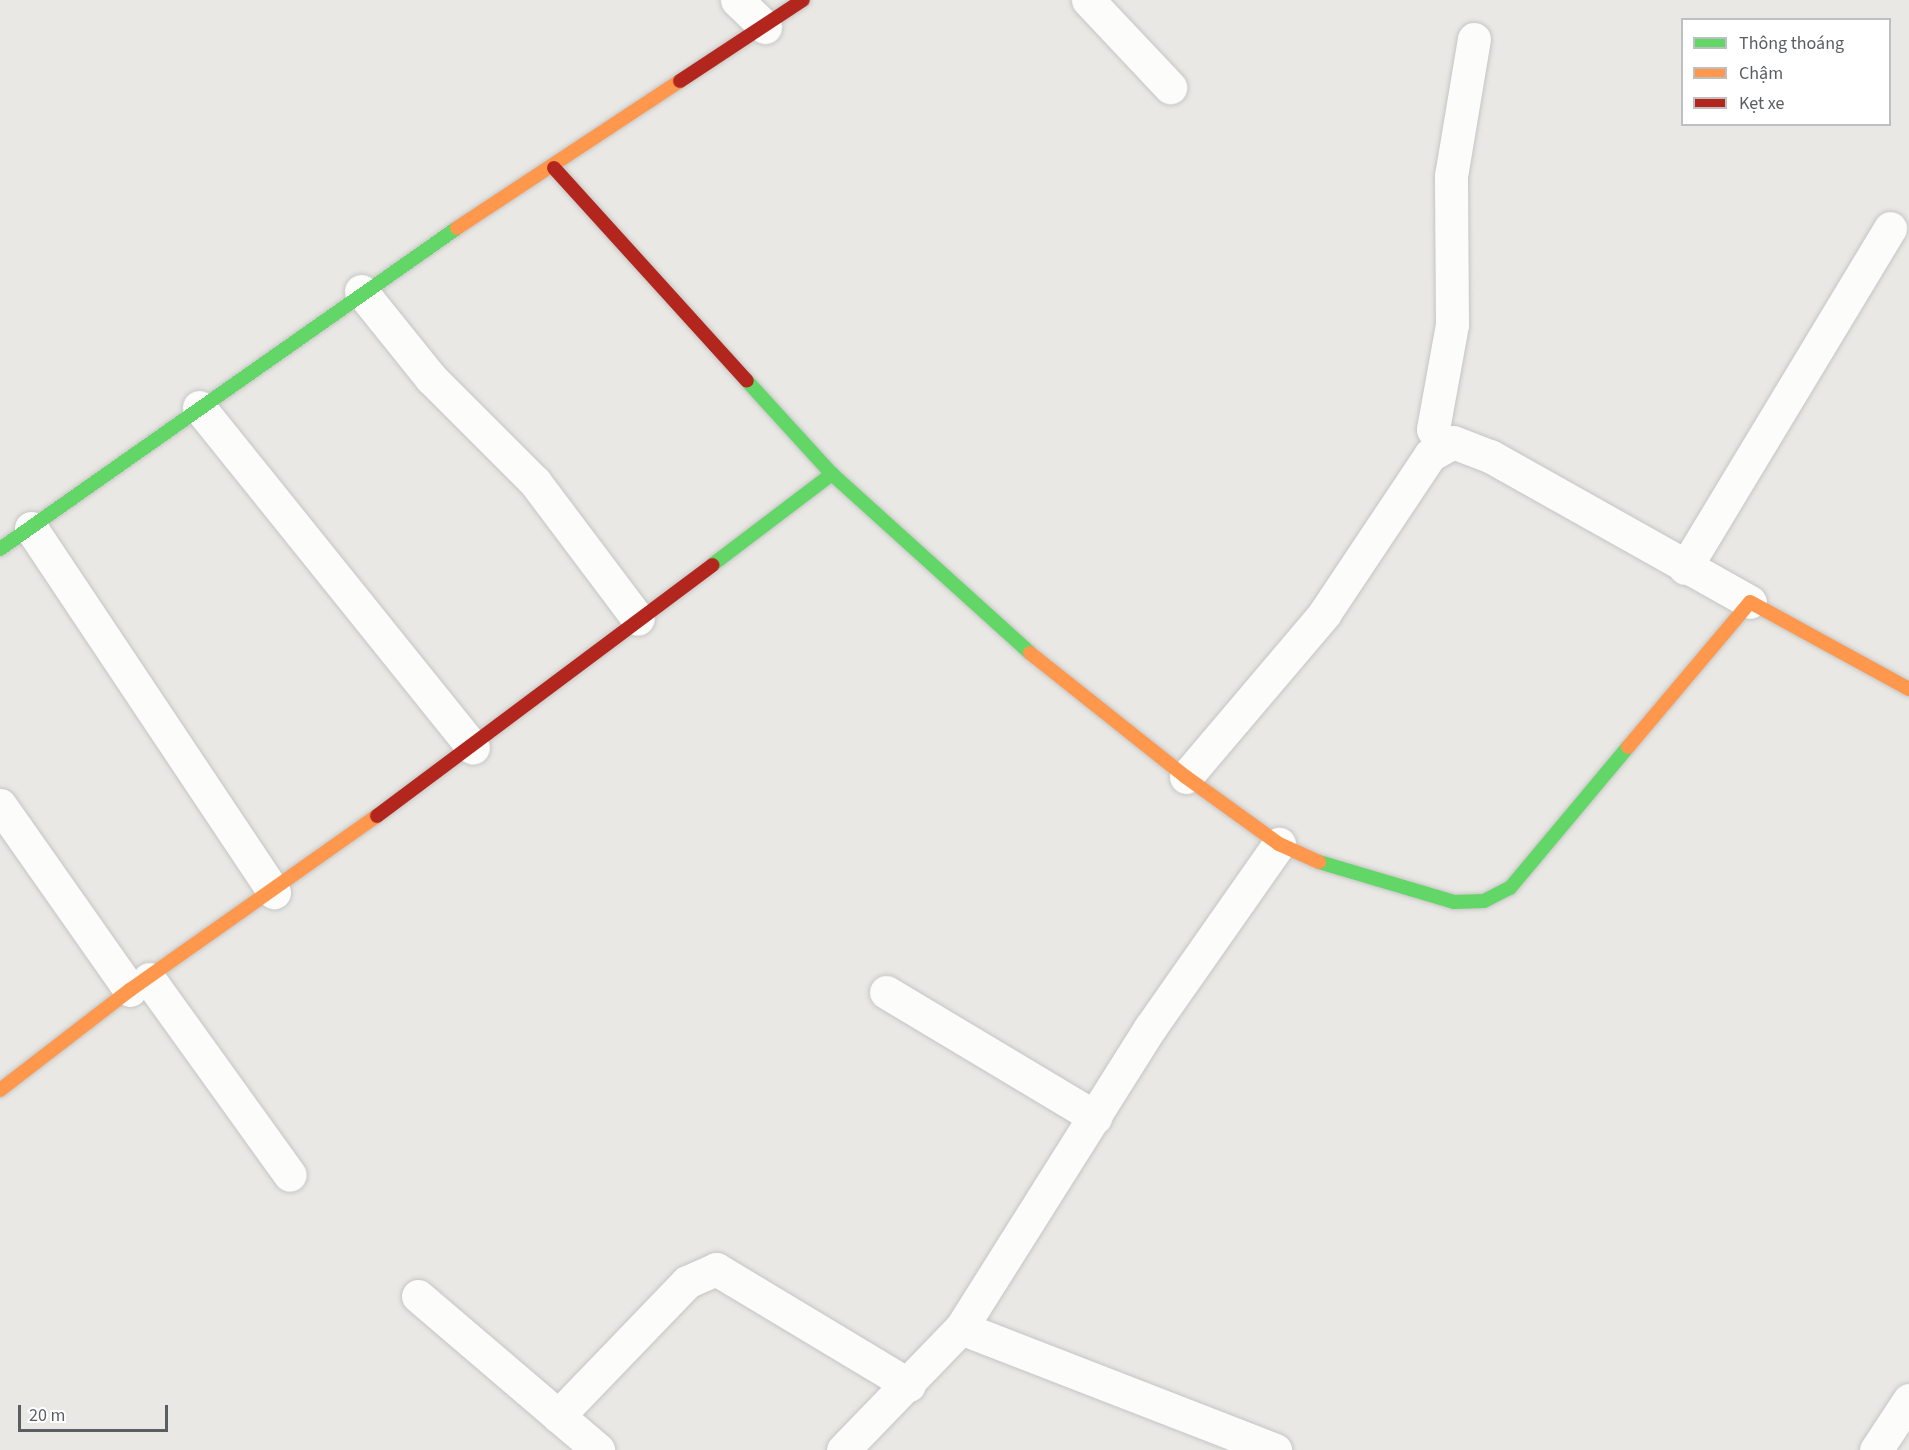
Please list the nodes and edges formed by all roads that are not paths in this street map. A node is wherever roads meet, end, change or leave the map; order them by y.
1 (737, 0) edge
2 (803, 0) edge
3 (1088, 0) edge
4 (765, 27) junction
5 (1474, 39) dead end
6 (1170, 87) dead end
7 (554, 168) junction
8 (1890, 228) dead end
9 (361, 291) junction
10 (199, 407) junction
11 (1442, 446) junction
12 (832, 474) junction
13 (31, 528) junction
14 (0, 549) edge
15 (1685, 568) junction
16 (1750, 602) junction
17 (638, 619) junction
18 (1909, 689) edge
19 (472, 748) junction
20 (1186, 777) junction
21 (0, 805) edge
22 (1279, 844) junction
23 (274, 892) junction
24 (139, 985) junction
25 (886, 992) dead end
26 (0, 1090) edge
27 (1095, 1117) junction
28 (290, 1175) dead end
29 (418, 1296) dead end
30 (961, 1328) junction
31 (909, 1385) junction
32 (1909, 1400) edge
33 (558, 1416) junction
34 (598, 1450) edge
35 (843, 1450) edge
36 (1275, 1450) edge
37 (1876, 1450) edge

1 - 4 street
2 - 4 street
3 - 6 street
4 - 7 street
5 - 11 street
7 - 9 street
7 - 12 street
8 - 15 street
9 - 10 street
9 - 17 street
10 - 13 street
10 - 19 street
11 - 15 street
11 - 20 street
12 - 17 street
12 - 20 street
13 - 14 street
13 - 23 street
15 - 16 street
16 - 18 street
16 - 22 street
17 - 19 street
19 - 23 street
20 - 22 street
21 - 24 street
22 - 27 street
23 - 24 street
24 - 26 street
24 - 28 street
25 - 27 street
27 - 30 street
29 - 33 street
30 - 31 street
30 - 36 street
31 - 33 street
31 - 35 street
32 - 37 street
33 - 34 street

